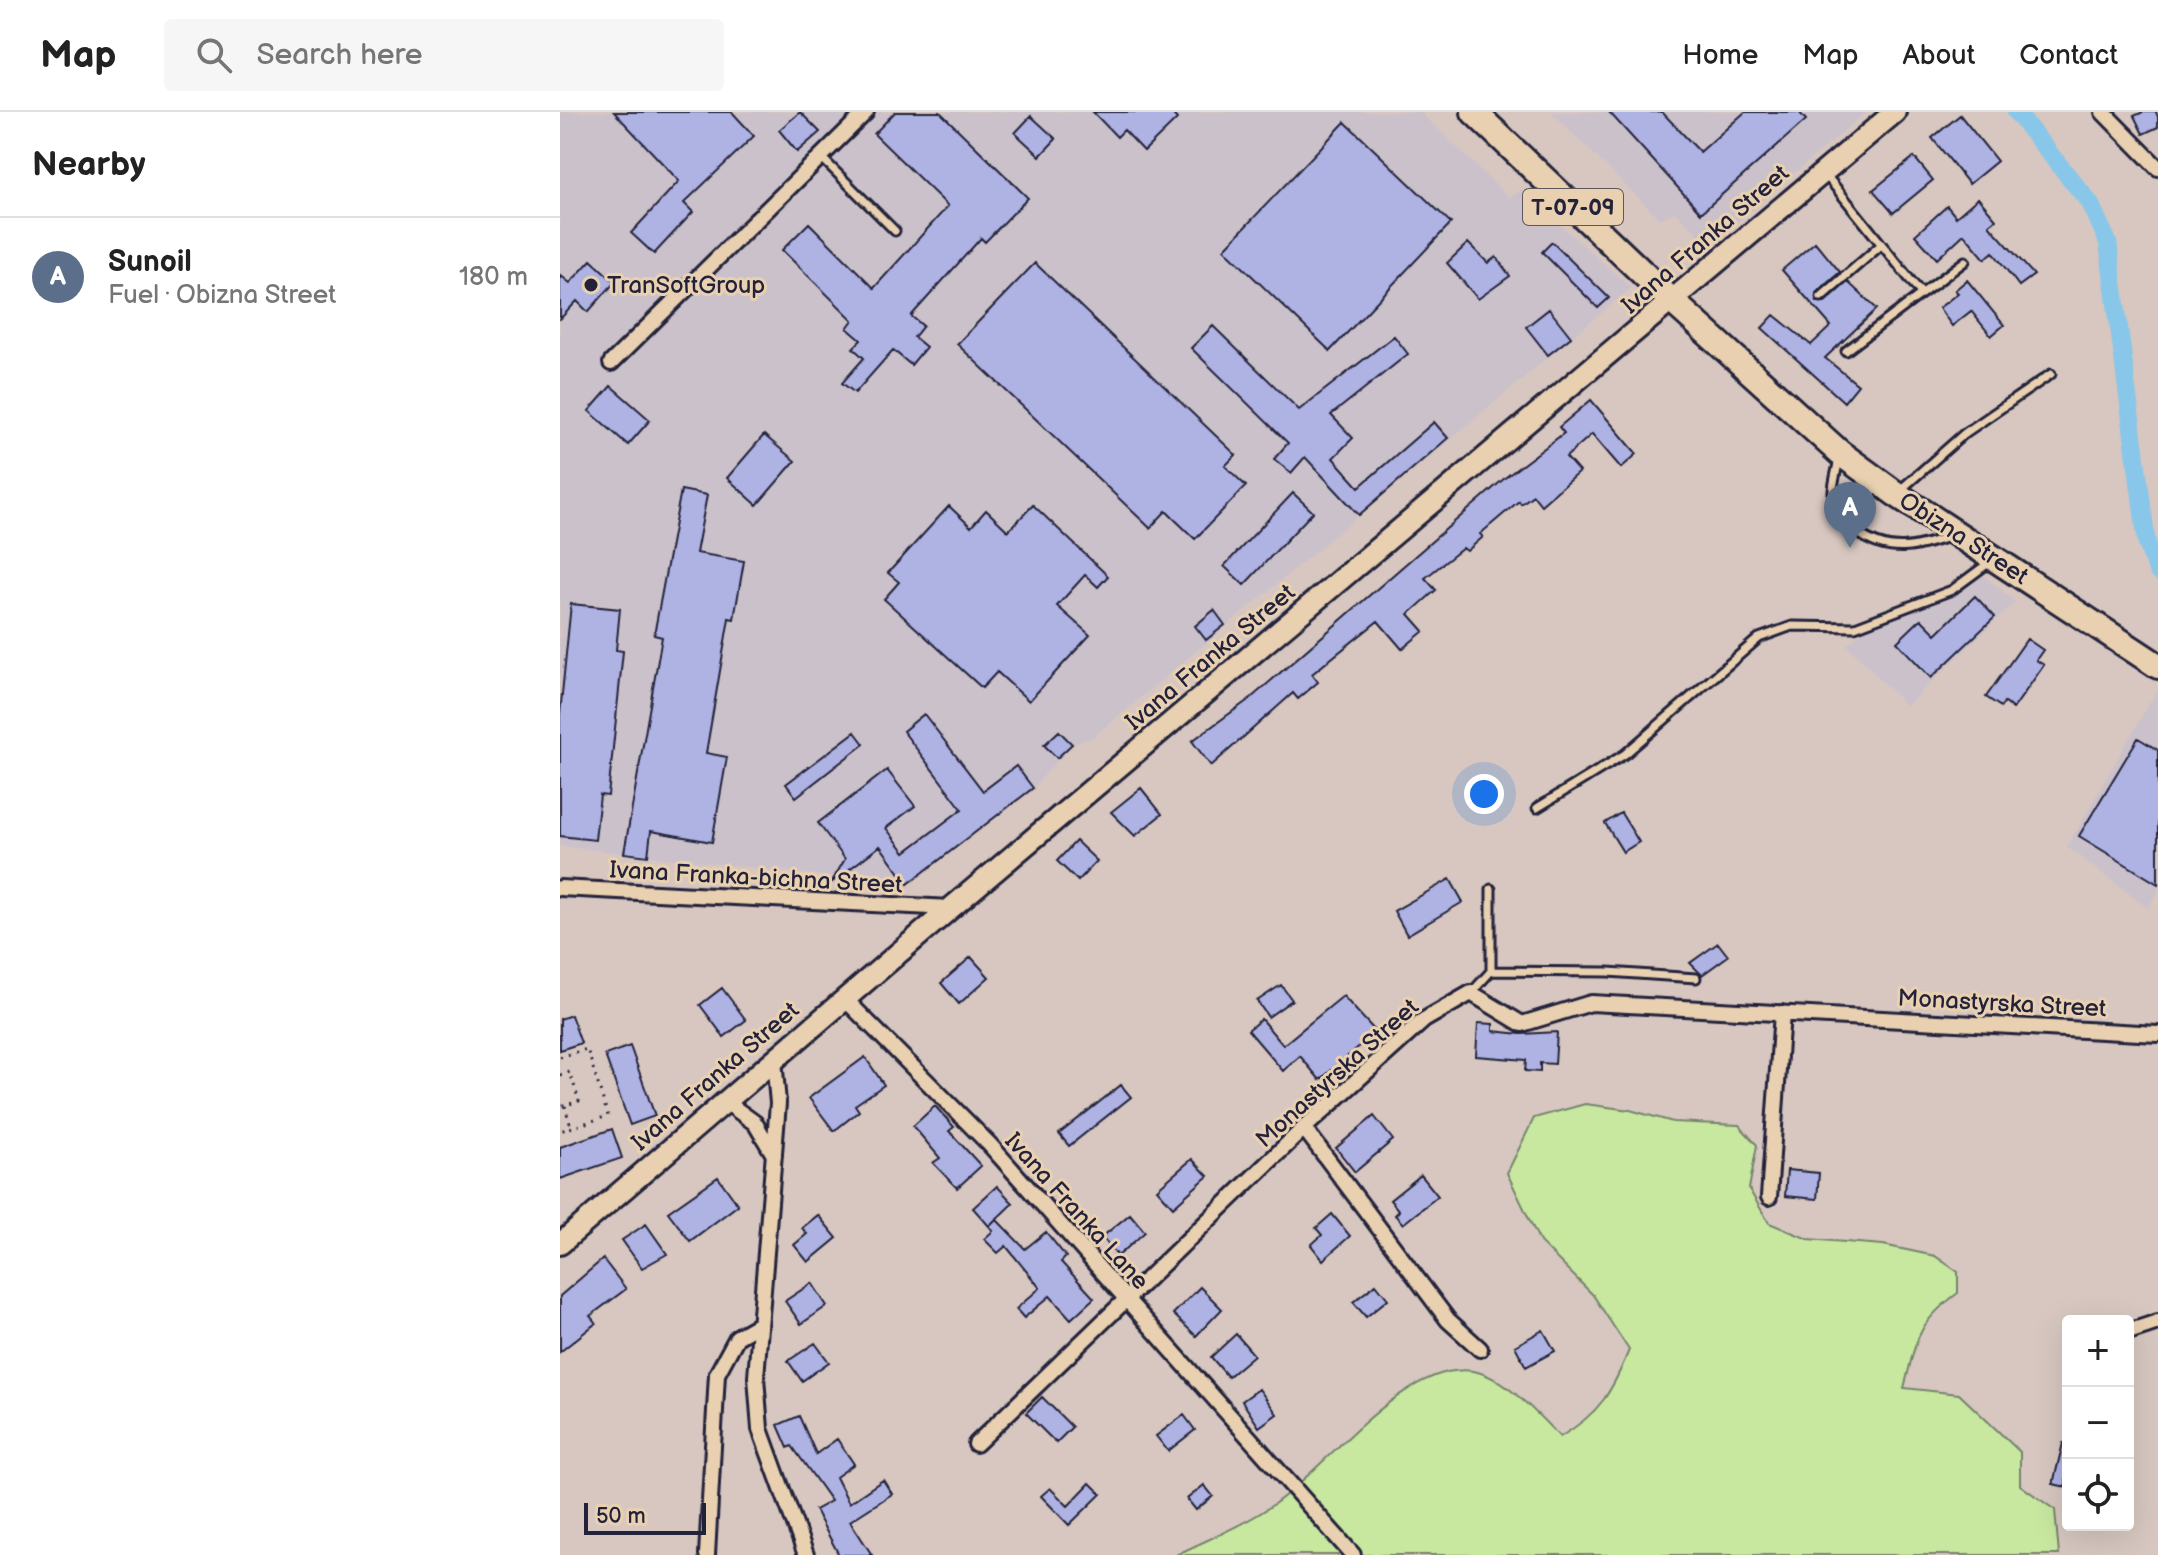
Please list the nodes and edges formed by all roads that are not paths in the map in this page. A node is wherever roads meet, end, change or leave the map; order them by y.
1 (866, 112) edge
2 (1474, 112) edge
3 (1895, 112) edge
4 (2103, 112) edge
5 (821, 157) junction
6 (2158, 168) edge
7 (1824, 172) junction
8 (895, 231) dead end
9 (1881, 245) junction
10 (1965, 261) dead end
11 (1920, 292) junction
12 (1821, 297) dead end
13 (1672, 301) junction
14 (1846, 351) dead end
15 (611, 363) dead end
16 (2051, 374) dead end
17 (1840, 453) junction
18 (1896, 494) junction
19 (1957, 534) junction
20 (1995, 559) junction
21 (2158, 666) edge
22 (1537, 808) dead end
23 (560, 888) edge
24 (1491, 889) dead end
25 (951, 908) junction
26 (1491, 971) junction
27 (1696, 978) dead end
28 (1471, 993) junction
29 (845, 999) junction
30 (1782, 1013) junction
31 (2158, 1034) edge
32 (774, 1060) junction
33 (726, 1102) junction
34 (1304, 1128) junction
35 (774, 1155) junction
36 (1769, 1197) dead end
37 (560, 1244) edge
38 (1128, 1301) junction
39 (2158, 1322) edge
40 (758, 1325) junction
41 (2134, 1330) edge
42 (1480, 1349) dead end
43 (976, 1444) dead end
44 (707, 1555) edge
45 (806, 1555) edge
46 (1353, 1555) edge

1 - 5 street
2 - 13 main road, Т-07-09
3 - 7 street, Ivana Franka Street
4 - 6 street
5 - 8 lane
5 - 15 street
7 - 9 lane
7 - 13 street, Ivana Franka Street
9 - 11 lane
9 - 12 lane
10 - 11 lane
11 - 14 lane
13 - 17 main road, Obizna Street / Т-07-09
13 - 25 street, Ivana Franka Street
16 - 18 lane
17 - 18 main road, Obizna Street / Т-07-09
17 - 19 lane
18 - 19 main road, Obizna Street / Т-07-09
19 - 20 main road, Obizna Street / Т-07-09
20 - 21 main road, Obizna Street / Т-07-09
20 - 22 lane
23 - 25 street, Ivana Franka-bichna Street
24 - 26 lane
25 - 29 street, Ivana Franka Street
26 - 27 lane
26 - 28 lane
28 - 30 street, Monastyrska Street
28 - 34 street, Monastyrska Street
29 - 32 street, Ivana Franka Street
29 - 38 street, Ivana Franka Lane
30 - 31 street, Monastyrska Street
30 - 36 street
32 - 33 street, Ivana Franka Street
32 - 35 street
33 - 35 street
33 - 37 street, Ivana Franka Street
34 - 38 street, Monastyrska Street
34 - 42 street
35 - 40 street
38 - 43 street, Monastyrska Street
38 - 46 street, Ivana Franka Lane
39 - 41 street
40 - 44 street
40 - 45 street

